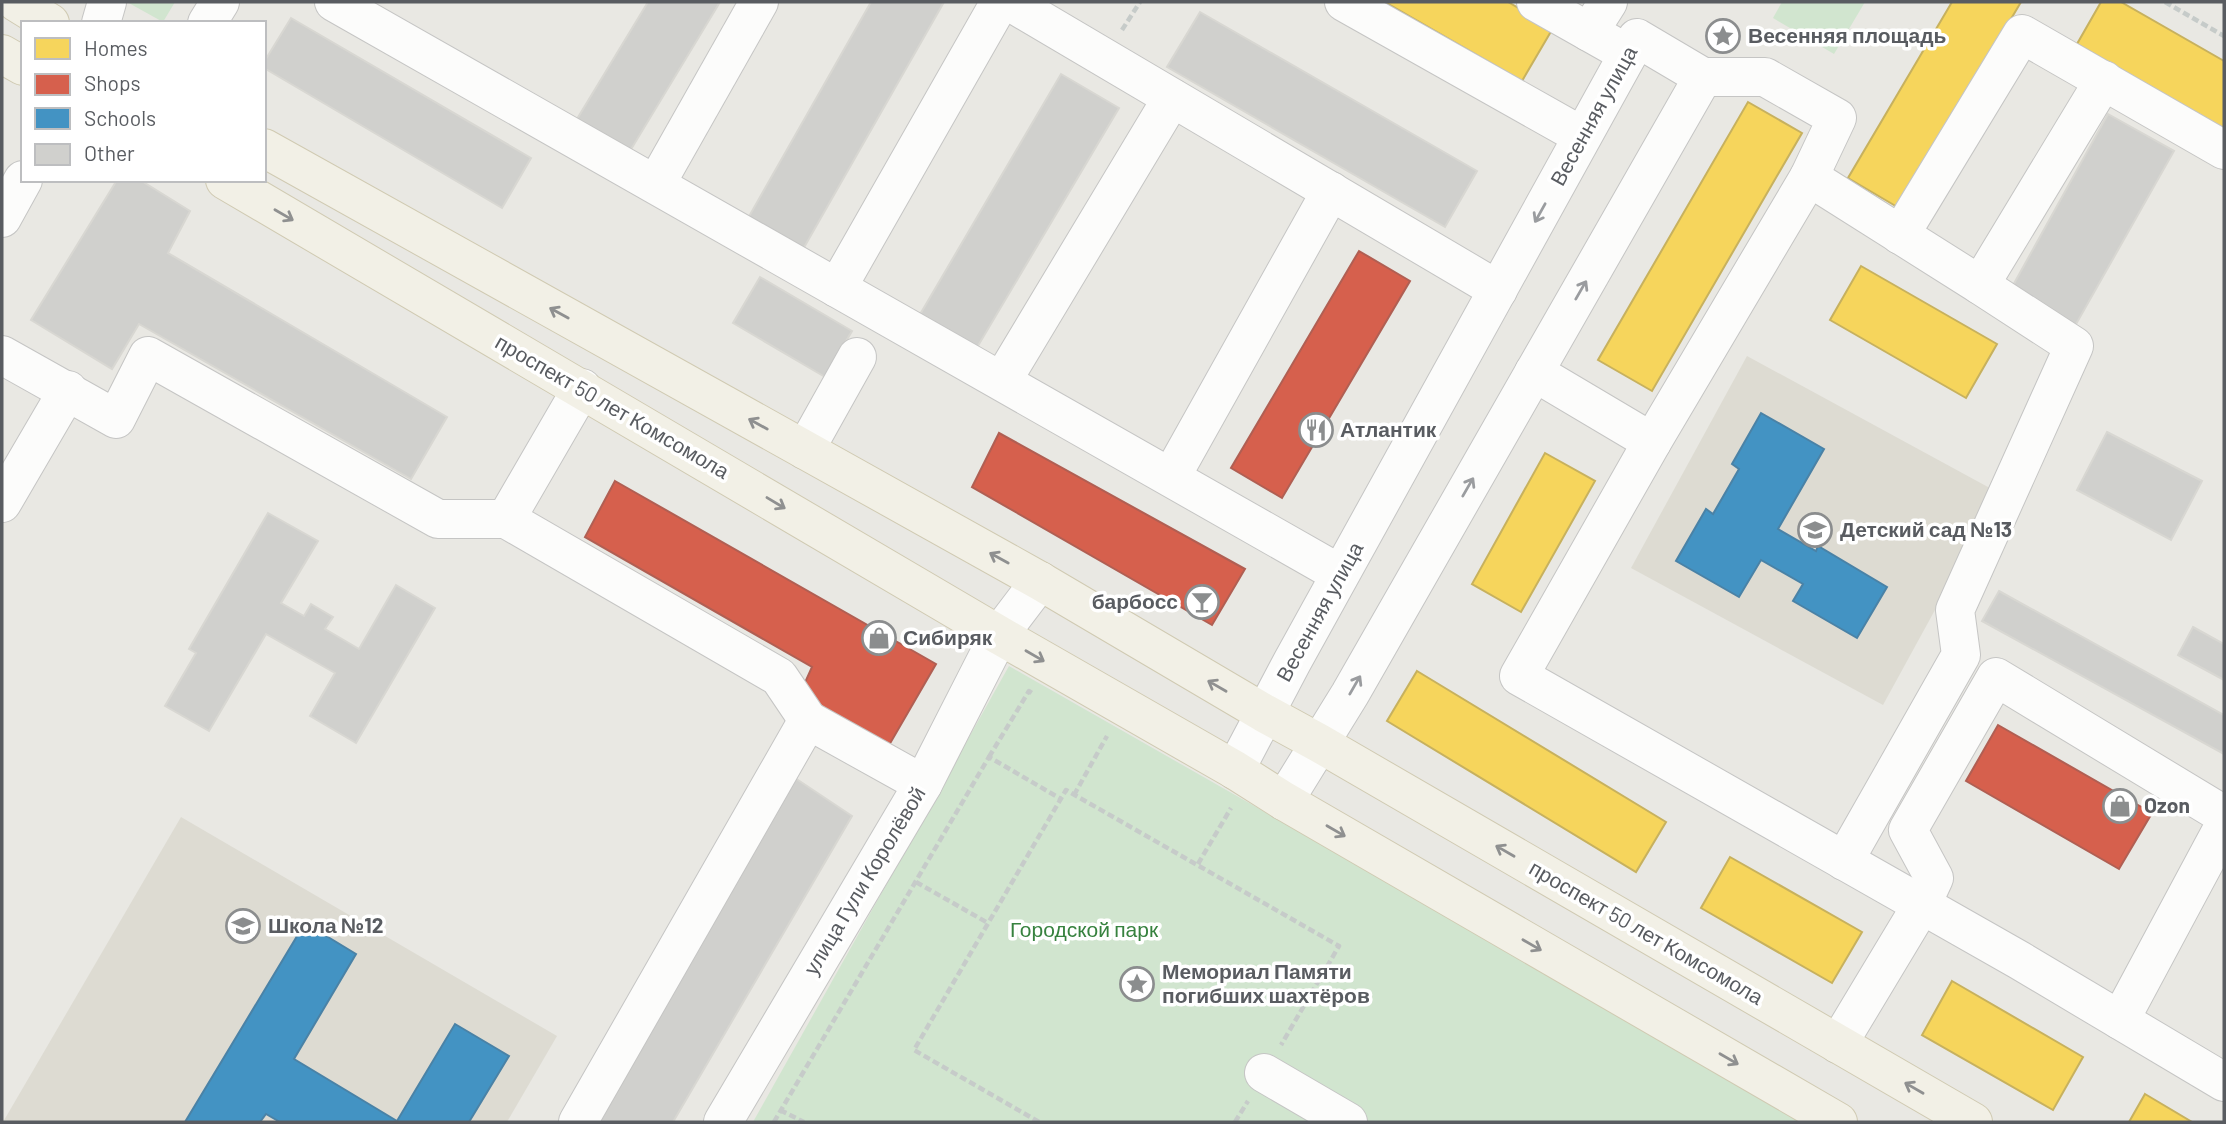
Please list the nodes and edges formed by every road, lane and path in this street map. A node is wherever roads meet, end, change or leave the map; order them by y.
1 (16, 2) edge
2 (107, 2) edge
3 (219, 2) edge
4 (334, 2) edge
5 (759, 2) edge
6 (1000, 2) edge
7 (1010, 2) edge
8 (1343, 2) edge
9 (2165, 2) edge
10 (1570, 10) edge
11 (47, 21) edge
12 (102, 21) edge
13 (208, 21) edge
14 (2224, 36) edge
15 (2, 54) edge
16 (1628, 54) junction
17 (21, 65) edge
18 (1703, 77) junction
19 (2104, 80) junction
20 (1172, 98) junction
21 (1582, 136) junction
22 (266, 149) edge
23 (2224, 150) edge
24 (1809, 177) junction
25 (22, 182) edge
26 (228, 182) edge
27 (656, 184) junction
28 (1331, 191) junction
29 (2, 218) edge
30 (1900, 235) junction
31 (1979, 285) junction
32 (837, 288) junction
33 (1497, 290) junction
34 (2, 355) edge
35 (857, 357) dead end
36 (1534, 372) junction
37 (1002, 381) junction
38 (582, 388) junction
39 (68, 390) junction
40 (1652, 442) junction
41 (806, 450) junction
42 (1171, 477) junction
43 (2, 503) edge
44 (506, 519) junction
45 (1340, 574) junction
46 (1040, 581) junction
47 (999, 635) junction
48 (1040, 697) dead end
49 (1264, 713) junction
50 (808, 720) junction
51 (1096, 729) dead end
52 (1107, 736) junction
53 (1119, 743) dead end
54 (1319, 743) junction
55 (989, 757) junction
56 (923, 784) junction
57 (1227, 786) junction
58 (1074, 795) junction
59 (1061, 799) junction
60 (1284, 801) junction
61 (1231, 808) junction
62 (1242, 814) dead end
63 (2224, 815) edge
64 (2224, 826) edge
65 (1844, 861) junction
66 (1198, 864) junction
67 (916, 882) junction
68 (1921, 905) junction
69 (988, 923) junction
70 (2120, 1020) junction
71 (1839, 1044) junction
72 (1264, 1073) junction
73 (2224, 1082) edge
74 (780, 1110) junction
75 (578, 1122) edge
76 (723, 1122) edge
77 (774, 1122) edge
78 (804, 1122) edge
79 (1039, 1122) edge
80 (1236, 1122) edge
81 (1348, 1122) edge
82 (1838, 1122) edge
83 (1973, 1122) edge

1 - 11 main road
2 - 12 street
3 - 13 street
4 - 27 street
5 - 27 street
6 - 32 street
7 - 20 street
8 - 21 street
9 - 14 path
10 - 16 street
15 - 17 main road
16 - 18 street, Весенняя улица
16 - 21 street, Весенняя улица
18 - 24 street
36 -> 18 street
19 - 23 street
19 - 30 street
19 - 31 street
20 - 28 street
20 - 37 street
21 -> 33 street, Весенняя улица
41 -> 22 main road, проспект 50 лет Комсомола
24 - 30 street
24 - 40 street
25 - 29 street
26 -> 38 main road, проспект 50 лет Комсомола
27 - 32 street
28 - 33 street
28 - 42 street
30 - 31 street
31 - 65 street
32 - 37 street
33 - 45 street, Весенняя улица
34 - 39 street
35 - 41 street
36 - 40 street
54 -> 36 street
37 - 42 street
38 - 44 street
38 -> 47 main road, проспект 50 лет Комсомола
39 - 43 street
39 - 44 street
40 - 65 street
46 -> 41 main road, проспект 50 лет Комсомола
42 - 45 street
44 - 50 street
45 - 49 street, Весенняя улица
46 - 47 street
49 -> 46 main road, проспект 50 лет Комсомола
47 - 56 street, улица Гули Королёвой
47 -> 57 main road, проспект 50 лет Комсомола
48 - 55 path
49 - 54 main road, проспект 50 лет Комсомола
49 - 57 street
50 - 56 street
50 - 75 street
51 - 52 path
52 - 53 path
52 - 58 path
54 - 60 street
71 -> 54 main road, проспект 50 лет Комсомола
55 - 59 path
55 - 67 path
56 - 76 street, улица Гули Королёвой
57 - 60 main road, проспект 50 лет Комсомола
57 - 61 path
58 - 59 path
58 - 66 path
59 - 69 path
60 -> 82 main road, проспект 50 лет Комсомола
61 - 62 path
61 - 66 path
63 - 68 street
64 - 70 street
65 - 68 street
66 - 72 path
67 - 69 path
67 - 74 path
68 - 70 street
68 - 71 street
69 - 79 path
70 - 73 street
83 -> 71 main road, проспект 50 лет Комсомола
72 - 80 path
72 - 81 street
74 - 77 path
74 - 78 path

